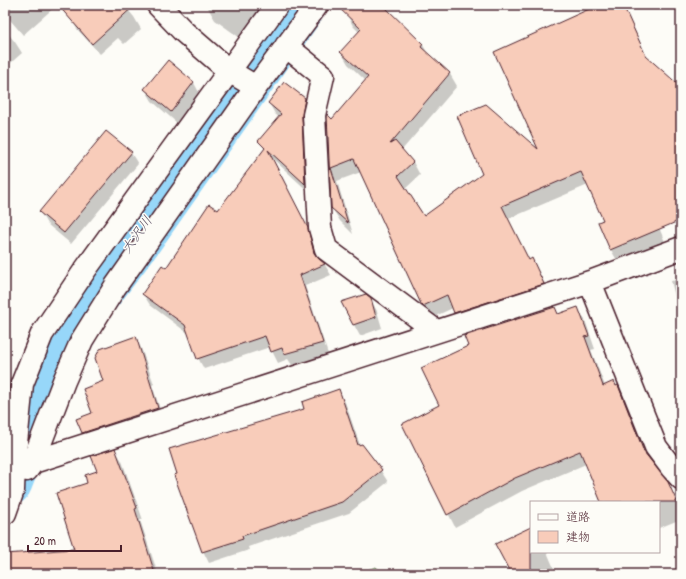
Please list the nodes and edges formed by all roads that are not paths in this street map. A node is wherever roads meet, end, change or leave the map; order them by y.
1 (158, 5) edge
2 (277, 5) edge
3 (317, 5) edge
4 (286, 46) junction
5 (229, 71) junction
6 (256, 87) junction
7 (681, 248) edge
8 (590, 282) junction
9 (436, 331) junction
10 (13, 383) edge
11 (33, 462) junction
12 (681, 478) edge
13 (13, 490) junction
14 (5, 513) edge

1 - 5 street
2 - 5 street
3 - 4 street
4 - 6 street
4 - 9 street
5 - 6 street
5 - 10 street
6 - 11 street
7 - 8 street
8 - 9 street
8 - 12 street
9 - 11 street
10 - 13 street
11 - 13 street
13 - 14 street

